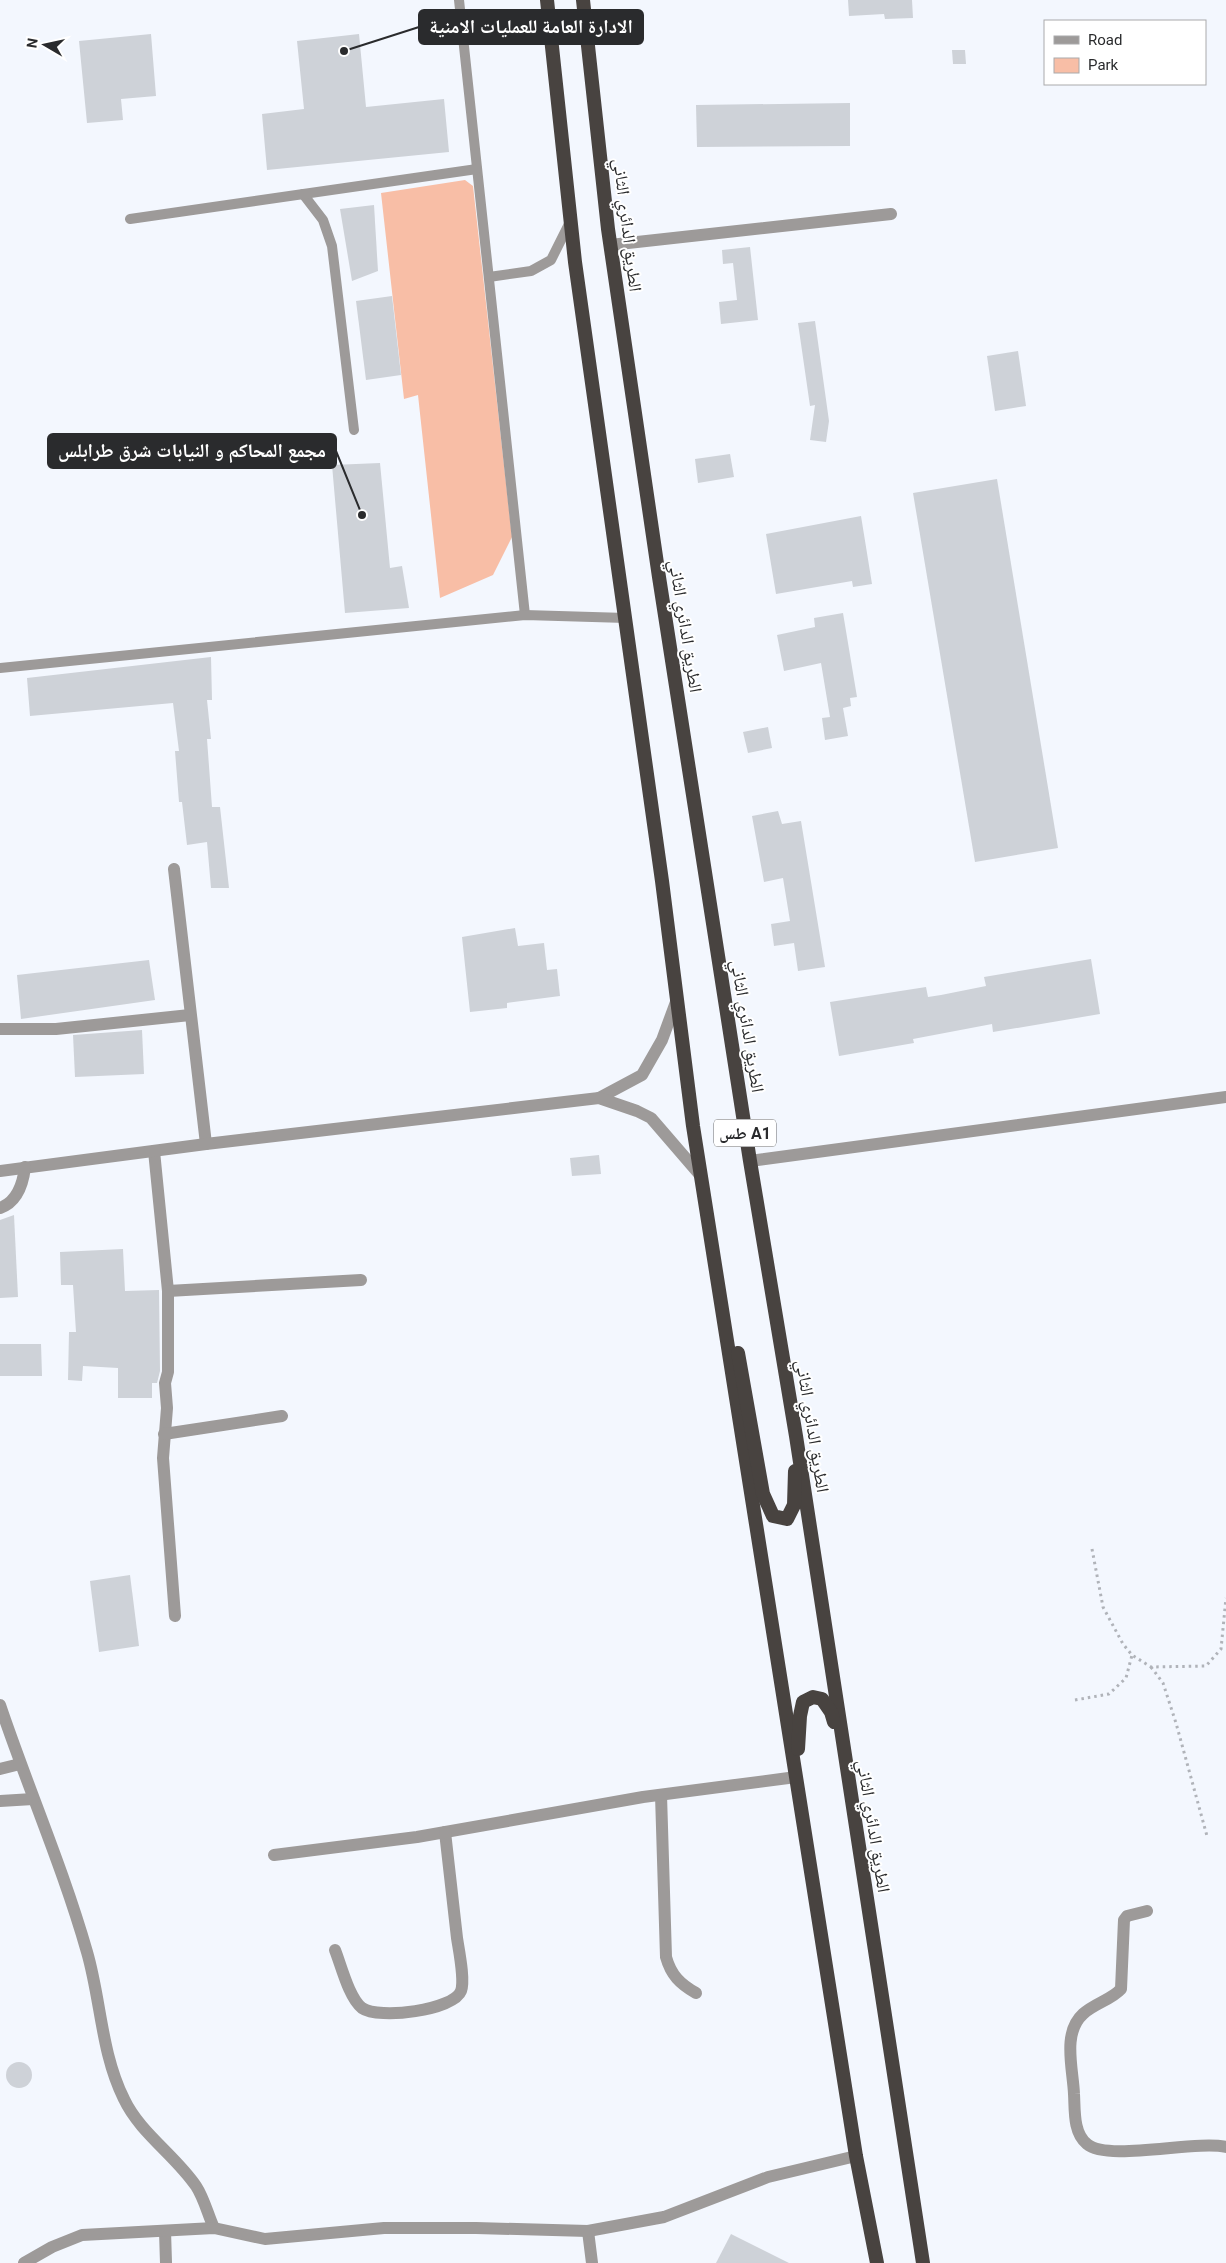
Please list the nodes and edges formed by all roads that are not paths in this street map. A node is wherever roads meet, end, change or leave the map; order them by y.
1 (459, 0) edge
2 (547, 0) edge
3 (584, 0) edge
4 (477, 169) junction
5 (303, 194) junction
6 (892, 214) dead end
7 (130, 219) dead end
8 (571, 221) junction
9 (610, 245) junction
10 (489, 277) junction
11 (354, 430) dead end
12 (525, 615) junction
13 (626, 618) junction
14 (0, 668) edge
15 (174, 869) dead end
16 (676, 1002) junction
17 (190, 1015) junction
18 (0, 1029) edge
19 (1226, 1097) edge
20 (599, 1098) junction
21 (206, 1144) junction
22 (154, 1151) junction
23 (750, 1161) junction
24 (25, 1167) junction
25 (0, 1171) edge
26 (701, 1176) junction
27 (0, 1208) edge
28 (360, 1280) dead end
29 (168, 1292) junction
30 (282, 1416) dead end
31 (164, 1434) junction
32 (796, 1436) junction
33 (175, 1616) dead end
34 (0, 1705) edge
35 (843, 1749) junction
36 (20, 1764) junction
37 (0, 1769) edge
38 (796, 1777) junction
39 (662, 1795) junction
40 (33, 1799) junction
41 (0, 1801) edge
42 (445, 1832) junction
43 (274, 1855) dead end
44 (1147, 1911) dead end
45 (335, 1950) dead end
46 (696, 1993) dead end
47 (1226, 2147) edge
48 (856, 2156) junction
49 (214, 2228) junction
50 (165, 2231) junction
51 (588, 2231) junction
52 (24, 2263) edge
53 (166, 2263) edge
54 (592, 2263) edge
55 (877, 2263) edge
56 (923, 2263) edge

1 - 4 lane
2 - 8 highway, طس A1
3 - 9 highway, الطريق الدائري الثاني / طس A1
4 - 5 lane
4 - 10 lane
5 - 7 lane
5 - 11 lane
6 - 9 street
8 - 10 lane
8 - 13 highway, طس A1
9 - 23 highway, الطريق الدائري الثاني / طس A1
10 - 12 lane
12 - 13 lane
12 - 14 lane
13 - 16 highway, طس A1
15 - 17 street
16 - 20 street
16 - 26 highway, طس A1
17 - 18 street
17 - 21 street
19 - 23 street
20 - 21 street
20 - 26 street
21 - 22 street
22 - 24 street
22 - 29 street
23 - 32 highway, الطريق الدائري الثاني / طس A1
24 - 25 street
24 - 27 street
26 - 32 highway
26 - 38 highway, طس A1
28 - 29 street
29 - 31 street
30 - 31 street
31 - 33 street
32 - 35 highway, الطريق الدائري الثاني / طس A1
34 - 36 street
35 - 38 highway
35 - 56 highway, الطريق الدائري الثاني / طس A1
36 - 37 street
36 - 40 street
38 - 39 street
38 - 48 highway, طس A1
39 - 42 street
39 - 46 street
40 - 41 street
40 - 49 street
42 - 43 street
42 - 45 street
44 - 47 street
48 - 51 street
48 - 55 highway, طس A1
49 - 50 street
49 - 51 street
50 - 52 street
50 - 53 street
51 - 54 street

